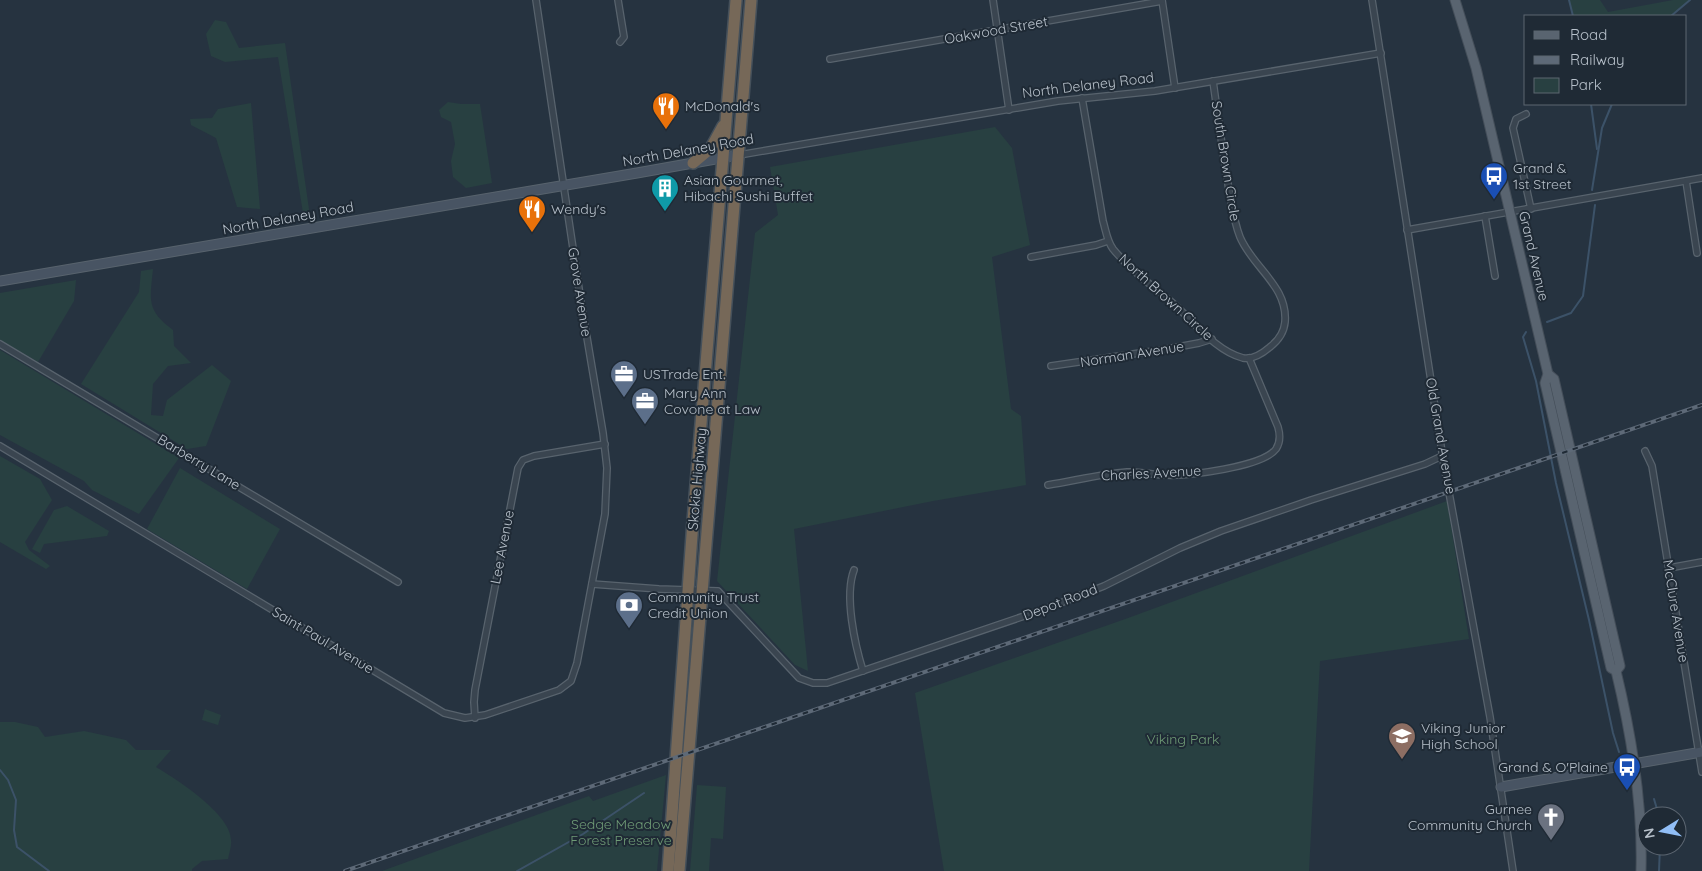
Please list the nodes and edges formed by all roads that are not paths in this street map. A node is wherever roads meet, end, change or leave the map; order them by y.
1 (536, 0) edge
2 (618, 0) edge
3 (736, 0) edge
4 (751, 0) edge
5 (993, 0) edge
6 (1162, 0) edge
7 (1372, 0) edge
8 (1455, 0) edge
9 (997, 30) junction
10 (620, 42) dead end
11 (1381, 53) junction
12 (830, 59) dead end
13 (1213, 81) junction
14 (1175, 88) junction
15 (1082, 98) junction
16 (1009, 110) junction
17 (1526, 114) dead end
18 (726, 120) junction
19 (738, 155) junction
20 (723, 158) junction
21 (693, 163) junction
22 (1702, 178) edge
23 (1686, 181) junction
24 (563, 186) junction
25 (1531, 209) junction
26 (1510, 212) junction
27 (1485, 216) junction
28 (1407, 230) junction
29 (1108, 241) junction
30 (1697, 253) dead end
31 (1031, 257) dead end
32 (1495, 276) dead end
33 (0, 281) edge
34 (1212, 339) junction
35 (0, 344) edge
36 (1249, 358) junction
37 (1051, 366) dead end
38 (605, 444) junction
39 (0, 446) edge
40 (1645, 451) dead end
41 (1444, 455) junction
42 (1048, 485) dead end
43 (1702, 562) edge
44 (1669, 568) junction
45 (854, 570) dead end
46 (398, 582) dead end
47 (592, 584) junction
48 (689, 590) junction
49 (702, 590) junction
50 (863, 671) junction
51 (475, 718) junction
52 (1701, 752) edge
53 (1635, 764) junction
54 (1702, 772) edge
55 (1501, 787) junction
56 (668, 871) edge
57 (678, 871) edge
58 (1513, 871) edge
59 (1641, 871) edge

1 - 24 street, Grove Avenue
2 - 10 street
3 - 18 highway, Skokie Highway
4 - 19 highway, Skokie Highway
5 - 9 street
6 - 9 street, Oakwood Street
6 - 14 street
7 - 11 street, Old Grand Avenue
8 - 26 main road, Grand Avenue
9 - 12 street, Oakwood Street
9 - 16 street
11 - 13 street, North Delaney Road
11 - 28 street, Old Grand Avenue
13 - 14 street, North Delaney Road
13 - 36 street, South Brown Circle
14 - 15 street, North Delaney Road
15 - 16 street, North Delaney Road
15 - 29 street, North Brown Circle
16 - 19 street, North Delaney Road
17 - 25 street
18 - 20 highway, Skokie Highway
18 - 21 highway
19 - 20 street, North Delaney Road
19 - 49 highway, Skokie Highway
20 - 21 street, North Delaney Road
20 - 48 highway, Skokie Highway
21 - 24 street, North Delaney Road
22 - 23 street
23 - 25 street
23 - 30 street
24 - 33 street, North Delaney Road
24 - 38 street, Grove Avenue
25 - 26 street
26 - 27 street
26 - 53 main road, Grand Avenue
27 - 28 street
27 - 32 street
28 - 41 street, Old Grand Avenue
29 - 31 street
29 - 34 street, North Brown Circle
34 - 36 street, North Brown Circle
34 - 37 street, Norman Avenue
35 - 46 street, Barberry Lane
36 - 42 street, Charles Avenue
38 - 47 street, Grove Avenue
38 - 51 street, Lee Avenue
39 - 51 street, Saint Paul Avenue
40 - 44 street, McClure Avenue
41 - 50 street, Depot Road
41 - 55 street, Old Grand Avenue
43 - 44 street
44 - 52 street, McClure Avenue
45 - 50 street
47 - 48 street, Depot Road
47 - 51 street, Saint Paul Avenue
48 - 49 street, Depot Road
48 - 56 highway, Skokie Highway
49 - 50 street, Depot Road
49 - 57 highway, Skokie Highway
52 - 53 street
52 - 54 street, McClure Avenue
53 - 55 street
53 - 59 main road, Grand Avenue
55 - 58 street, Old Grand Avenue

